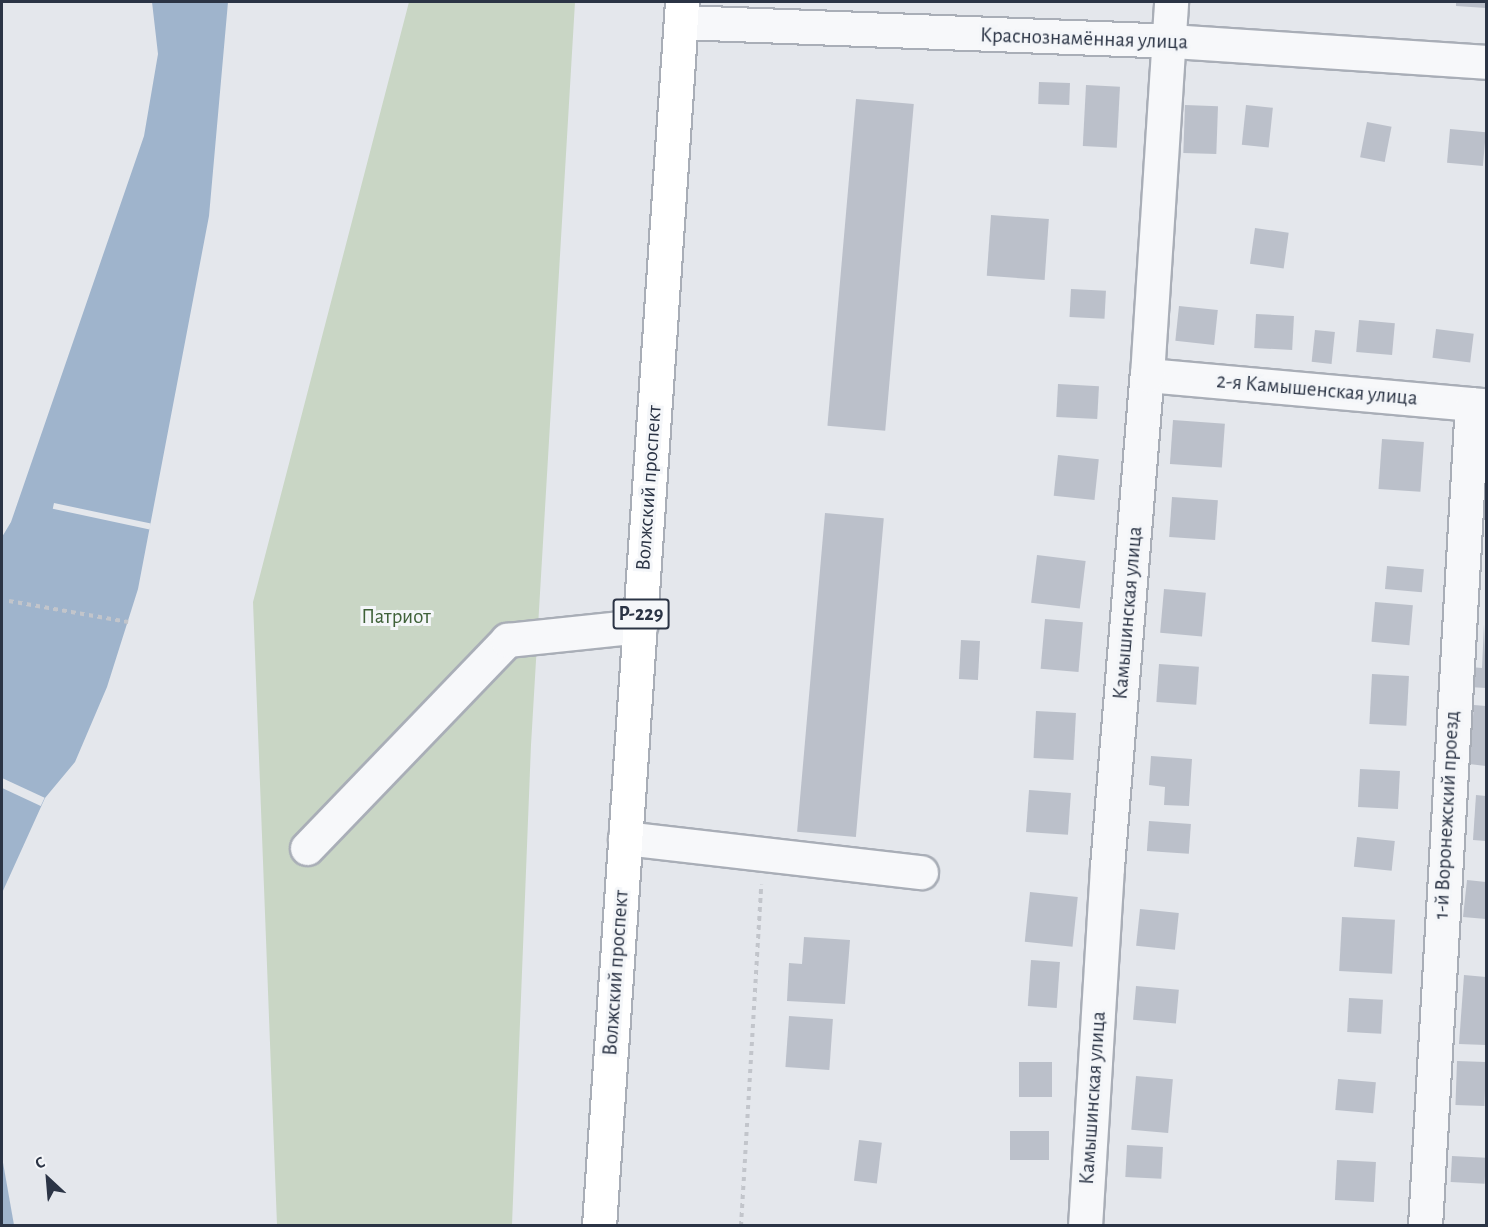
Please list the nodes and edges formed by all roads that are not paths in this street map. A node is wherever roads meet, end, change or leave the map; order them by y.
1 (1171, 2) edge
2 (682, 12) edge
3 (1171, 41) junction
4 (1486, 63) edge
5 (1147, 375) junction
6 (1479, 404) edge
7 (640, 626) junction
8 (625, 838) junction
9 (307, 848) dead end
10 (921, 872) dead end
11 (599, 1226) edge
12 (1085, 1226) edge
13 (1425, 1226) edge

1 - 3 street, Камышинская улица
2 - 3 street, Краснознамённая улица
2 - 7 main road, Волжский проспект / Р-229
3 - 4 street, Краснознамённая улица
3 - 5 street, Камышинская улица
5 - 6 street, 2-я Камышенская улица
5 - 12 street, Камышинская улица
6 - 13 street, 1-й Воронежский проезд
7 - 8 main road, Волжский проспект / Р-229
7 - 9 street
8 - 10 street
8 - 11 main road, Волжский проспект / Р-229

